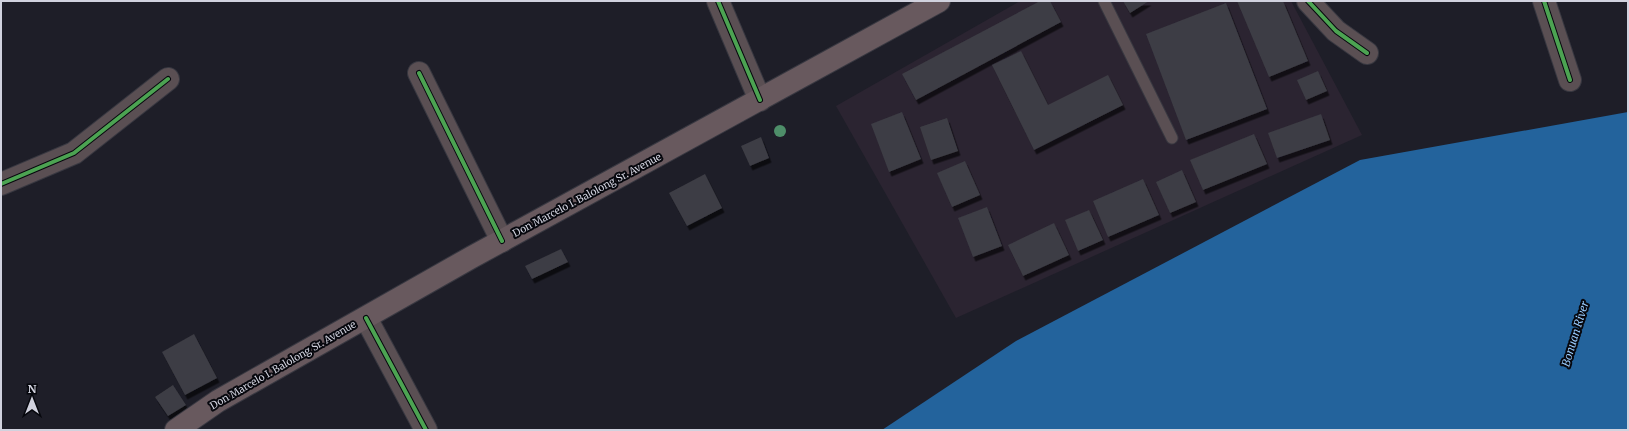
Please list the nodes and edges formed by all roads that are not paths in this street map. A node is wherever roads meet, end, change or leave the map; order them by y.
1 (718, 1) edge
2 (939, 1) edge
3 (1104, 1) edge
4 (1308, 1) edge
5 (1544, 1) edge
6 (1367, 53) dead end
7 (418, 73) dead end
8 (168, 79) dead end
9 (1570, 80) dead end
10 (760, 100) junction
11 (1172, 138) dead end
12 (1, 184) edge
13 (502, 241) junction
14 (366, 318) junction
15 (176, 430) edge
16 (426, 430) edge

1 - 10 street
2 - 10 main road, Don Marcelo I. Balolong Sr. Avenue
3 - 11 lane
4 - 6 street
5 - 9 street
7 - 13 street
8 - 12 street
10 - 13 main road, Don Marcelo I. Balolong Sr. Avenue
13 - 14 main road, Don Marcelo I. Balolong Sr. Avenue
14 - 15 main road, Don Marcelo I. Balolong Sr. Avenue
14 - 16 street

